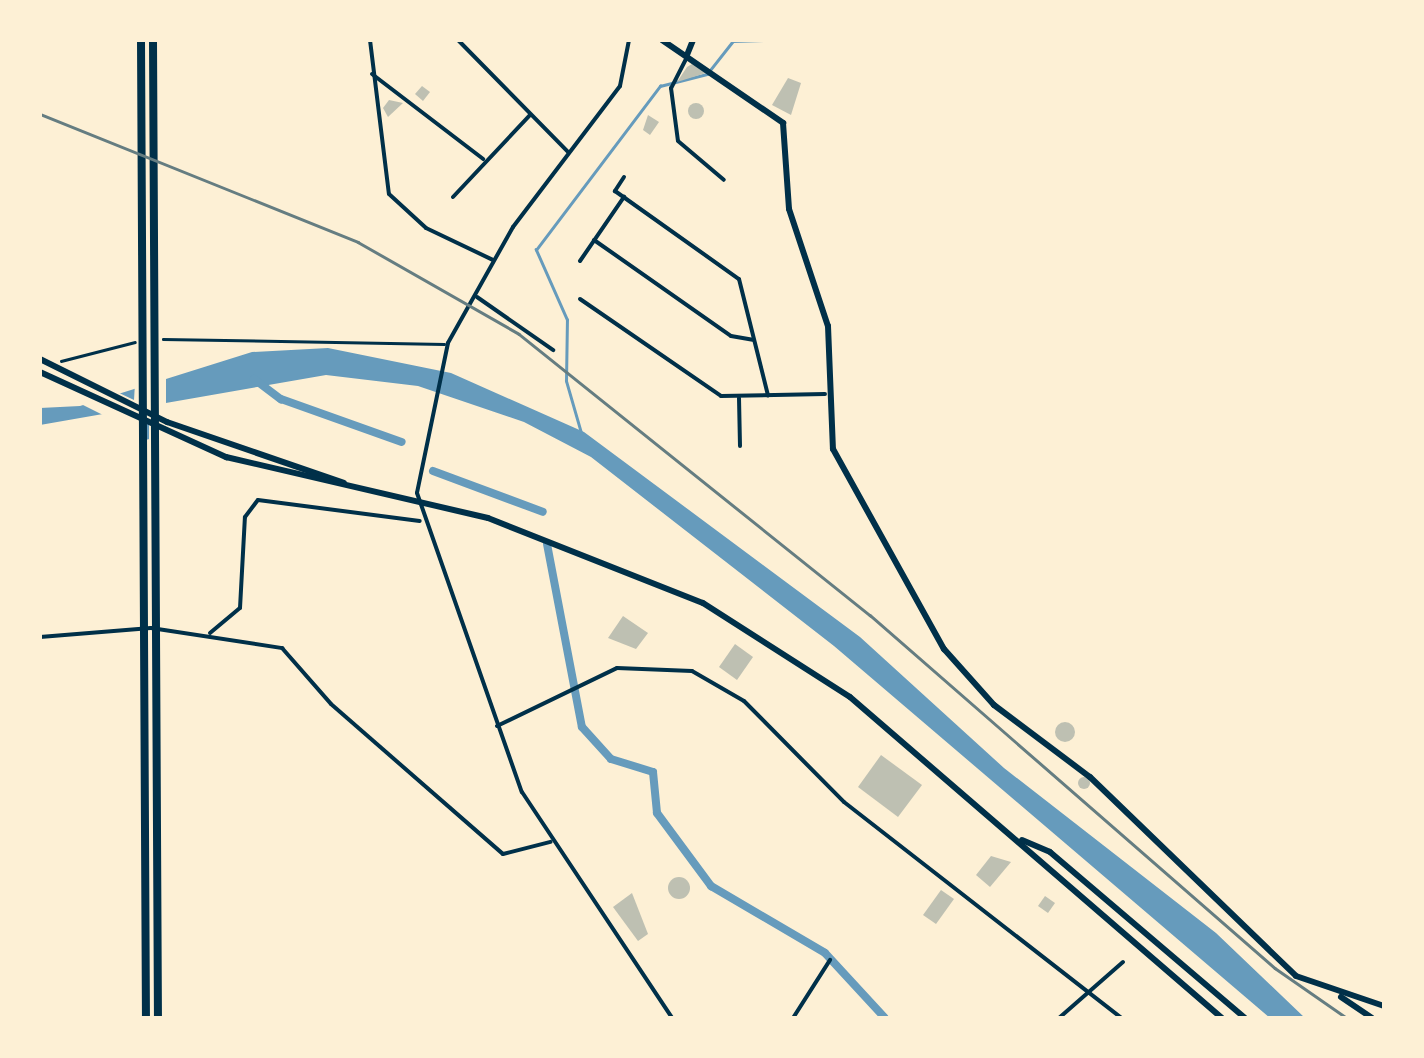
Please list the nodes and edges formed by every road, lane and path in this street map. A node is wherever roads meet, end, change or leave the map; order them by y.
1 (141, 40) edge
2 (153, 40) edge
3 (370, 40) edge
4 (458, 40) edge
5 (629, 40) edge
6 (662, 40) edge
7 (692, 40) edge
8 (686, 54) junction
9 (372, 74) junction
10 (530, 115) junction
11 (569, 154) junction
12 (483, 159) junction
13 (624, 178) dead end
14 (724, 180) dead end
15 (453, 196) dead end
16 (624, 197) junction
17 (594, 240) junction
18 (494, 260) junction
19 (580, 261) dead end
20 (478, 297) junction
21 (580, 298) dead end
22 (754, 340) junction
23 (448, 343) junction
24 (553, 350) dead end
25 (40, 359) edge
26 (51, 364) dead end
27 (40, 372) edge
28 (825, 394) junction
29 (768, 395) junction
30 (740, 398) junction
31 (740, 446) dead end
32 (350, 486) junction
33 (420, 521) junction
34 (210, 634) junction
35 (40, 637) edge
36 (497, 726) junction
37 (1016, 838) junction
38 (550, 842) junction
39 (830, 960) dead end
40 (1124, 962) dead end
41 (1090, 994) junction
42 (1335, 994) junction
43 (1384, 1003) edge
44 (146, 1018) edge
45 (158, 1018) edge
46 (672, 1018) edge
47 (793, 1018) edge
48 (1059, 1018) edge
49 (1121, 1018) edge
50 (1222, 1018) edge
51 (1246, 1018) edge
52 (1372, 1018) edge

1 - 44 highway
2 - 45 highway
3 - 9 street
4 - 10 street
5 - 11 street
6 - 8 main road
7 - 8 main road
8 - 14 street
8 - 28 main road
9 - 12 street
9 - 18 street
10 - 11 street
10 - 12 street
11 - 18 street
12 - 15 street
13 - 16 street
16 - 17 street
16 - 22 street
17 - 19 street
17 - 22 street
18 - 20 street
20 - 23 street
20 - 24 street
21 - 30 street
22 - 29 street
23 - 26 path
23 - 33 street
25 - 32 main road
27 - 32 main road
28 - 29 street
28 - 42 main road
29 - 30 street
30 - 31 street
32 - 37 main road
33 - 34 street
33 - 36 street
34 - 35 street
34 - 38 street
36 - 38 street
36 - 41 street
37 - 50 main road
37 - 51 main road
38 - 46 street
39 - 47 street
40 - 41 street
41 - 48 street
41 - 49 street
42 - 43 main road
42 - 52 main road

